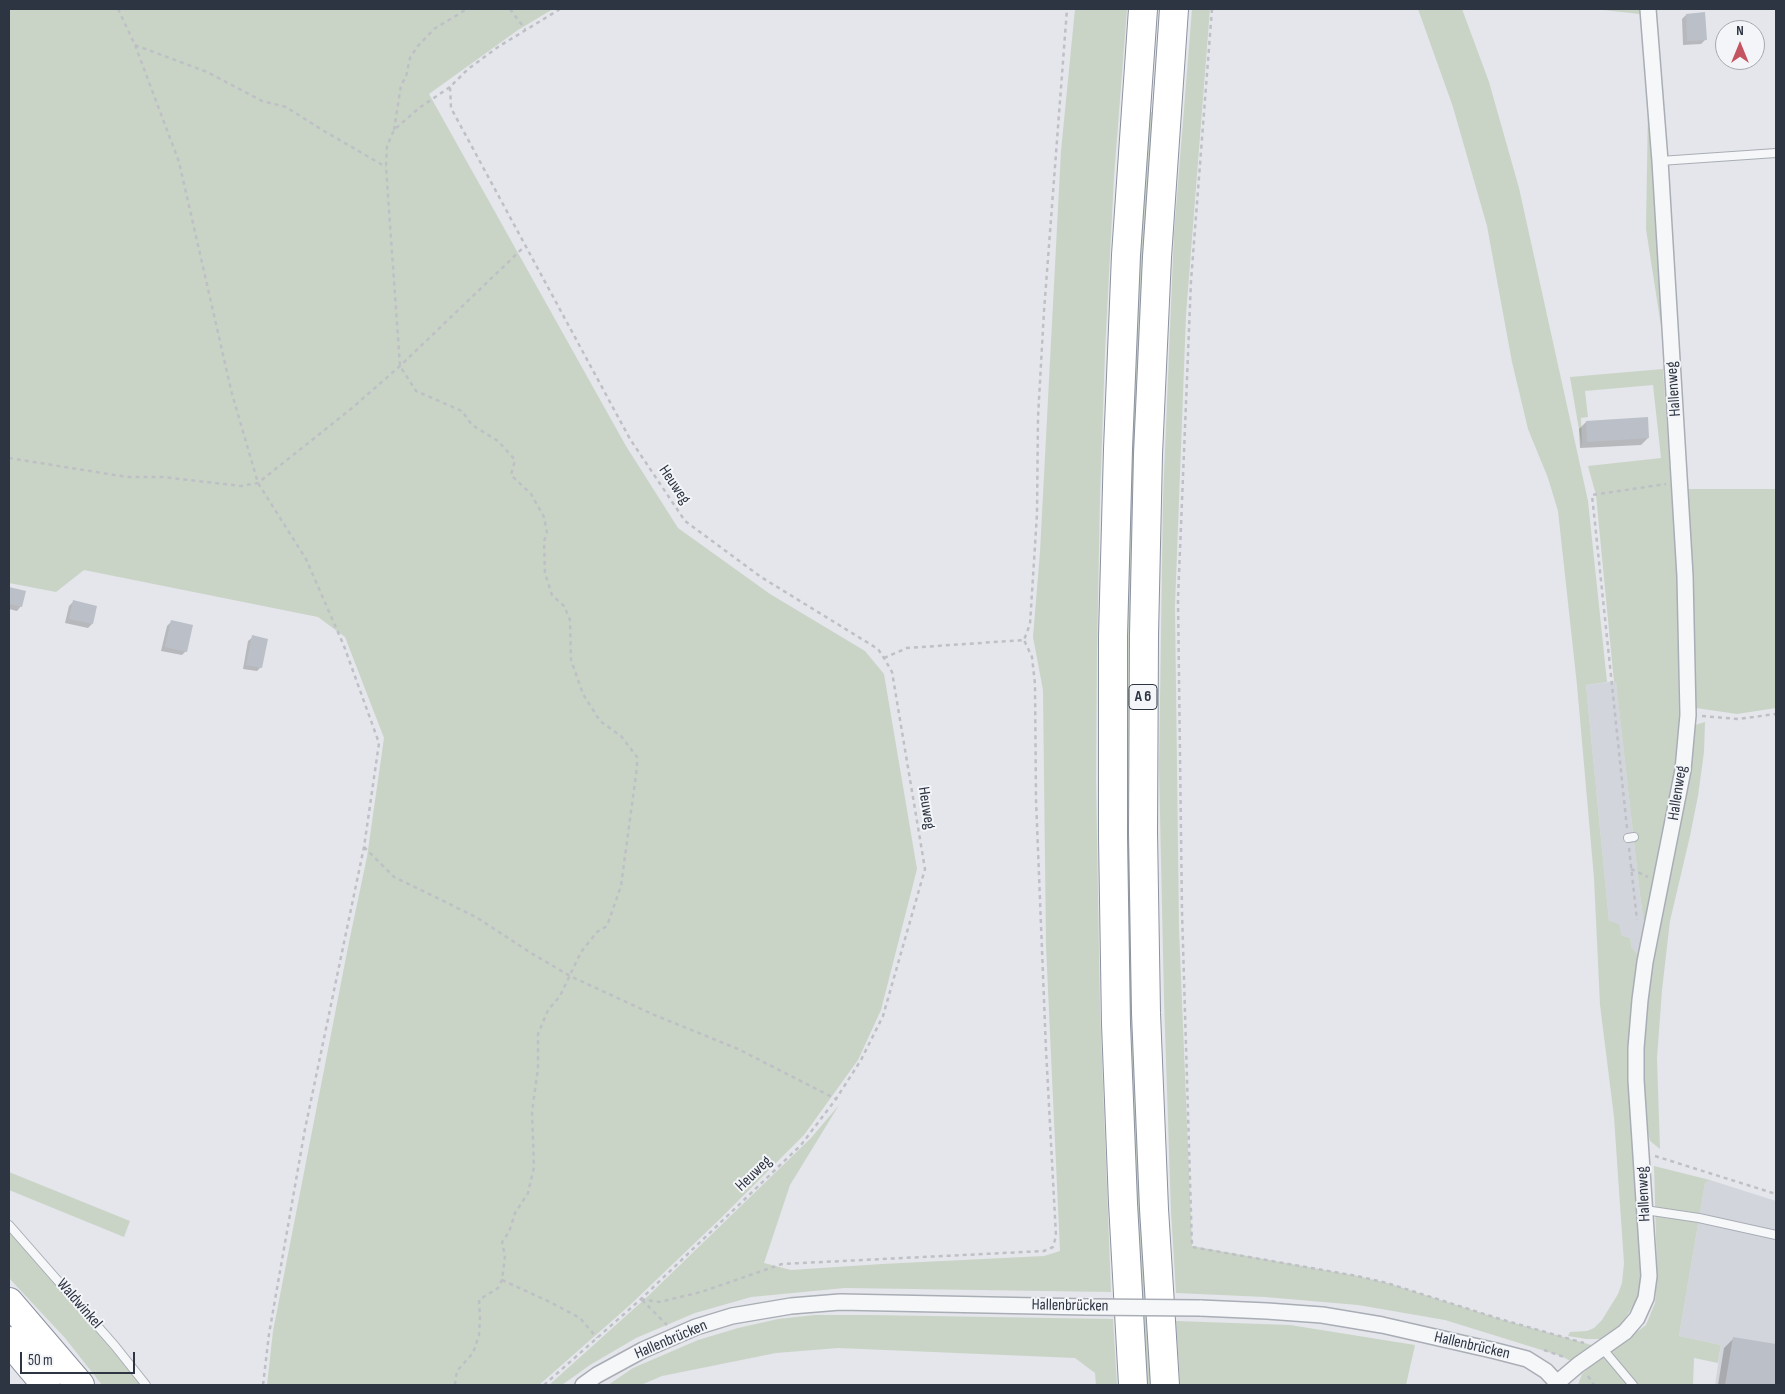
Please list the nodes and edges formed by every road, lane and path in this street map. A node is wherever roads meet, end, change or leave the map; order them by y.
1 (118, 9) edge
2 (467, 9) edge
3 (510, 9) edge
4 (560, 9) edge
5 (1067, 9) edge
6 (1143, 9) edge
7 (1174, 9) edge
8 (1212, 9) edge
9 (1648, 9) edge
10 (525, 29) junction
11 (135, 45) junction
12 (450, 87) junction
13 (394, 130) junction
14 (1776, 153) edge
15 (1660, 162) junction
16 (386, 167) junction
17 (524, 246) junction
18 (400, 366) junction
19 (9, 458) edge
20 (258, 482) junction
21 (1680, 482) junction
22 (1024, 640) junction
23 (884, 658) junction
24 (1776, 714) edge
25 (1688, 715) junction
26 (364, 847) junction
27 (1637, 920) dead end
28 (570, 976) junction
29 (836, 1099) junction
30 (1642, 1152) junction
31 (1776, 1194) edge
32 (1645, 1210) junction
33 (9, 1225) edge
34 (1776, 1235) edge
35 (502, 1280) junction
36 (641, 1299) junction
37 (9, 1302) edge
38 (669, 1327) dead end
39 (598, 1338) junction
40 (9, 1341) edge
41 (1602, 1348) junction
42 (1558, 1384) edge
43 (46, 1385) edge
44 (80, 1385) edge
45 (146, 1385) edge
46 (263, 1385) edge
47 (456, 1385) edge
48 (544, 1385) edge
49 (584, 1385) edge
50 (1133, 1385) edge
51 (1165, 1385) edge
52 (1633, 1385) edge

1 - 11 path
2 - 13 path
3 - 10 path
4 - 10 path
5 - 22 path
6 - 50 highway, A 6
7 - 51 highway, A 6
8 - 41 path
9 - 15 street, Hallenweg
10 - 12 path
11 - 16 path
11 - 20 path
12 - 13 path
12 - 17 path, Heuweg
13 - 16 path
14 - 15 lane
15 - 21 street, Hallenweg
16 - 18 path
17 - 18 path
17 - 23 path, Heuweg
18 - 20 path
18 - 28 path
19 - 20 path
20 - 26 path
21 - 25 street, Hallenweg
21 - 27 path
22 - 23 path
22 - 36 path
23 - 29 path, Heuweg
24 - 25 path
25 - 30 street, Hallenweg
26 - 28 path
26 - 46 path
28 - 29 path
28 - 35 path
29 - 36 path, Heuweg
30 - 31 path
30 - 32 street, Hallenweg
32 - 34 lane
32 - 41 street, Hallenweg
33 - 45 lane, Waldwinkel
35 - 39 path
35 - 47 path
36 - 38 path
36 - 39 path, Heuweg
37 - 44 highway
39 - 48 path, Heuweg
40 - 43 highway
41 - 42 street, Hallenweg
41 - 52 lane
42 - 49 street, Hallenbrücken, bridge

